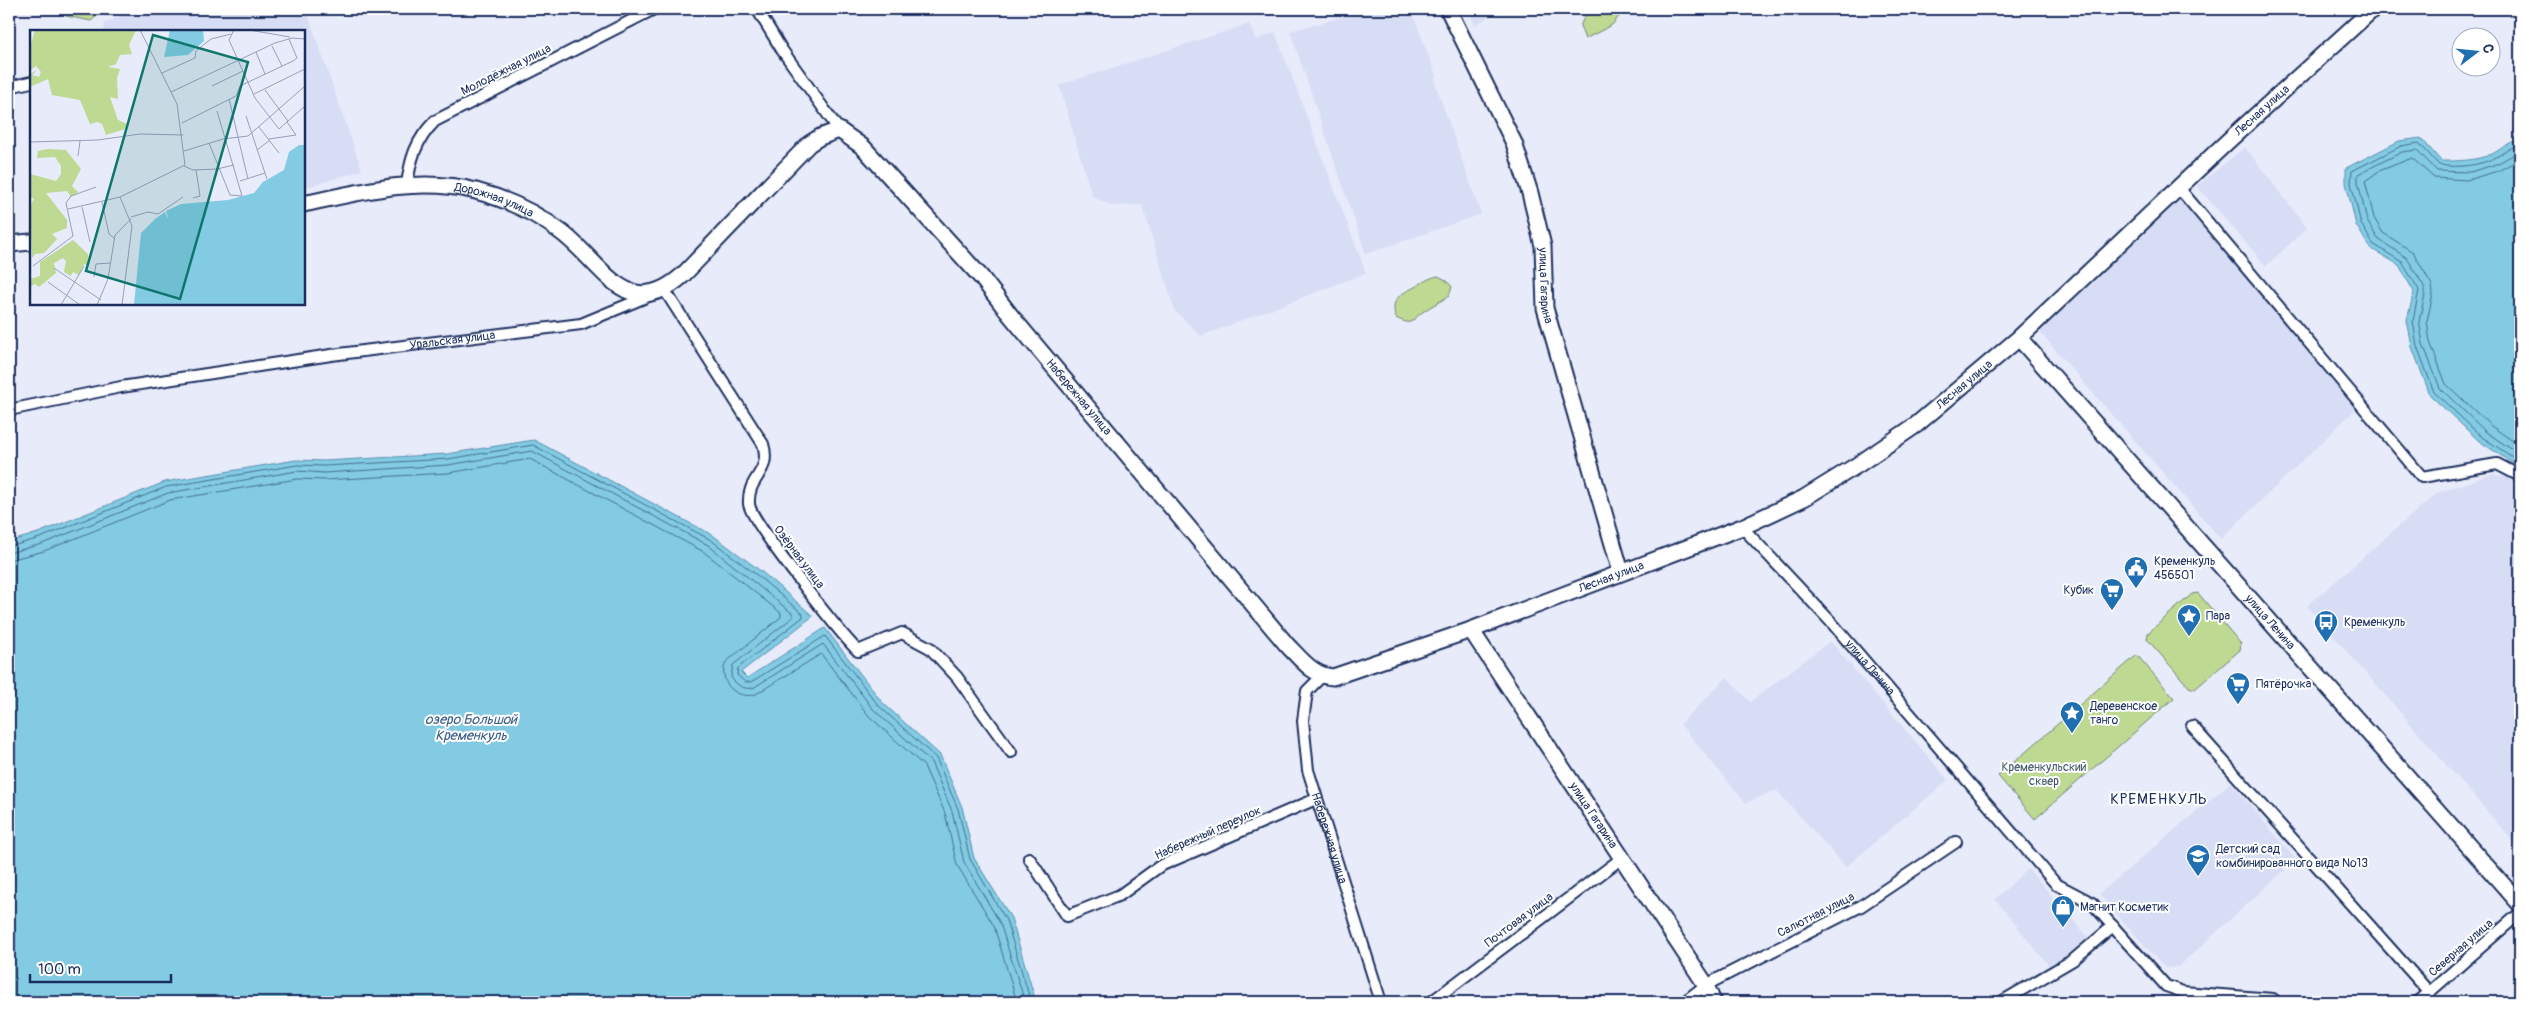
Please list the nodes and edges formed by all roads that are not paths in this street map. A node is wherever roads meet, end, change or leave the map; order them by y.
1 (654, 9) edge
2 (757, 9) edge
3 (1448, 9) edge
4 (2373, 9) edge
5 (30, 82) edge
6 (9, 87) edge
7 (834, 131) junction
8 (407, 186) junction
9 (2179, 188) junction
10 (305, 204) edge
11 (30, 242) edge
12 (9, 244) edge
13 (660, 291) junction
14 (2019, 338) junction
15 (9, 410) edge
16 (2520, 476) edge
17 (1742, 527) junction
18 (1621, 572) junction
19 (1471, 630) junction
20 (1322, 676) junction
21 (2192, 726) dead end
22 (1011, 752) dead end
23 (1316, 799) junction
24 (1956, 842) dead end
25 (1029, 858) dead end
26 (1622, 858) junction
27 (2520, 904) edge
28 (2520, 913) edge
29 (2113, 926) junction
30 (1706, 985) junction
31 (2429, 992) junction
32 (1381, 1002) edge
33 (1431, 1002) edge
34 (1684, 1002) edge
35 (1714, 1002) edge
36 (2001, 1002) edge
37 (2276, 1002) edge
38 (2418, 1002) edge

1 - 8 street, Молодёжная улица
2 - 7 street
3 - 18 street, улица Гагарина
4 - 9 street, Лесная улица
5 - 6 street
7 - 13 street, Уральская улица
7 - 20 street, Набережная улица
8 - 10 street, Дорожная улица
8 - 13 street, Дорожная улица
9 - 14 street, Лесная улица
9 - 16 street
11 - 12 street
13 - 15 street, Уральская улица
13 - 22 street, Озёрная улица
14 - 17 street, Лесная улица
14 - 27 street, улица Ленина
17 - 18 street, Лесная улица
17 - 29 street, улица Ленина
18 - 19 street, Лесная улица
19 - 20 street
19 - 26 street, улица Гагарина
20 - 23 street, Набережная улица
21 - 31 street
23 - 25 street, Набережный переулок
23 - 32 street, Набережная улица
24 - 30 street, Салютная улица
26 - 30 street, улица Гагарина
26 - 33 street, Почтовая улица
28 - 31 street, Северная улица
29 - 36 street
29 - 37 street, улица Ленина
30 - 34 street, Салютная улица
30 - 35 street, улица Гагарина
31 - 38 street, Северная улица

